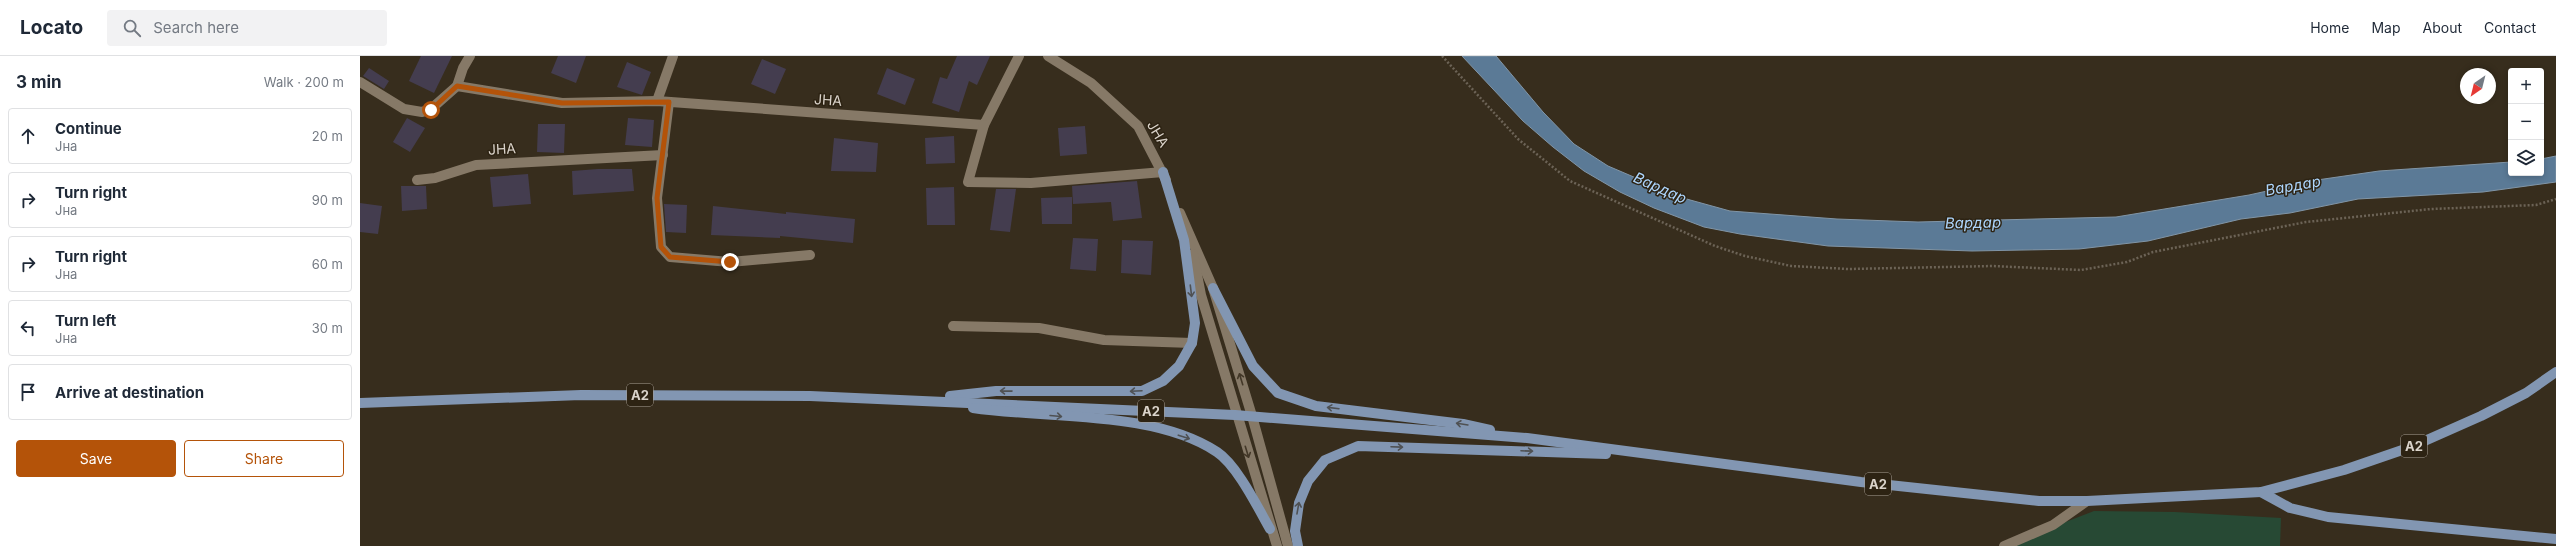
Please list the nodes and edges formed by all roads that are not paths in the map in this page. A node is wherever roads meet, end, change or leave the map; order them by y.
1 (470, 56) edge
2 (673, 56) edge
3 (1019, 56) edge
4 (1048, 56) edge
5 (360, 82) edge
6 (457, 86) junction
7 (657, 101) junction
8 (669, 102) junction
9 (984, 126) junction
10 (663, 155) junction
11 (1163, 172) junction
12 (417, 180) dead end
13 (1190, 238) junction
14 (810, 255) dead end
15 (1213, 288) junction
16 (953, 326) dead end
17 (1192, 343) junction
18 (2556, 372) edge
19 (920, 400) junction
20 (360, 402) edge
21 (1235, 415) junction
22 (1252, 416) junction
23 (1527, 438) junction
24 (1670, 456) junction
25 (2261, 492) junction
26 (2087, 501) junction
27 (1270, 529) junction
28 (2556, 539) edge
29 (1277, 546) edge
30 (1288, 546) edge
31 (1298, 546) edge
32 (2004, 546) edge

1 - 6 street
2 - 7 street
3 - 9 street
4 - 11 street, ЈНА
5 - 6 street
6 - 7 street, ЈНА
7 - 8 street, ЈНА
8 - 9 street, ЈНА
8 - 10 street
9 - 11 street
10 - 12 street, ЈНА
10 - 14 street
11 - 13 street, ЈНА
11 -> 17 main road
13 - 15 street
13 - 21 street
22 -> 15 street
23 -> 15 main road
16 - 17 street
17 -> 19 main road
18 - 25 main road, A2
19 - 20 main road, A2
19 - 21 main road, A2
19 -> 27 main road
21 - 22 main road, A2
21 -> 27 street
22 - 23 main road, A2
22 - 30 street
23 - 24 main road, A2
24 - 26 main road, A2
31 -> 24 main road
25 - 26 main road, A2
25 - 28 main road
26 - 32 street
27 - 29 street

